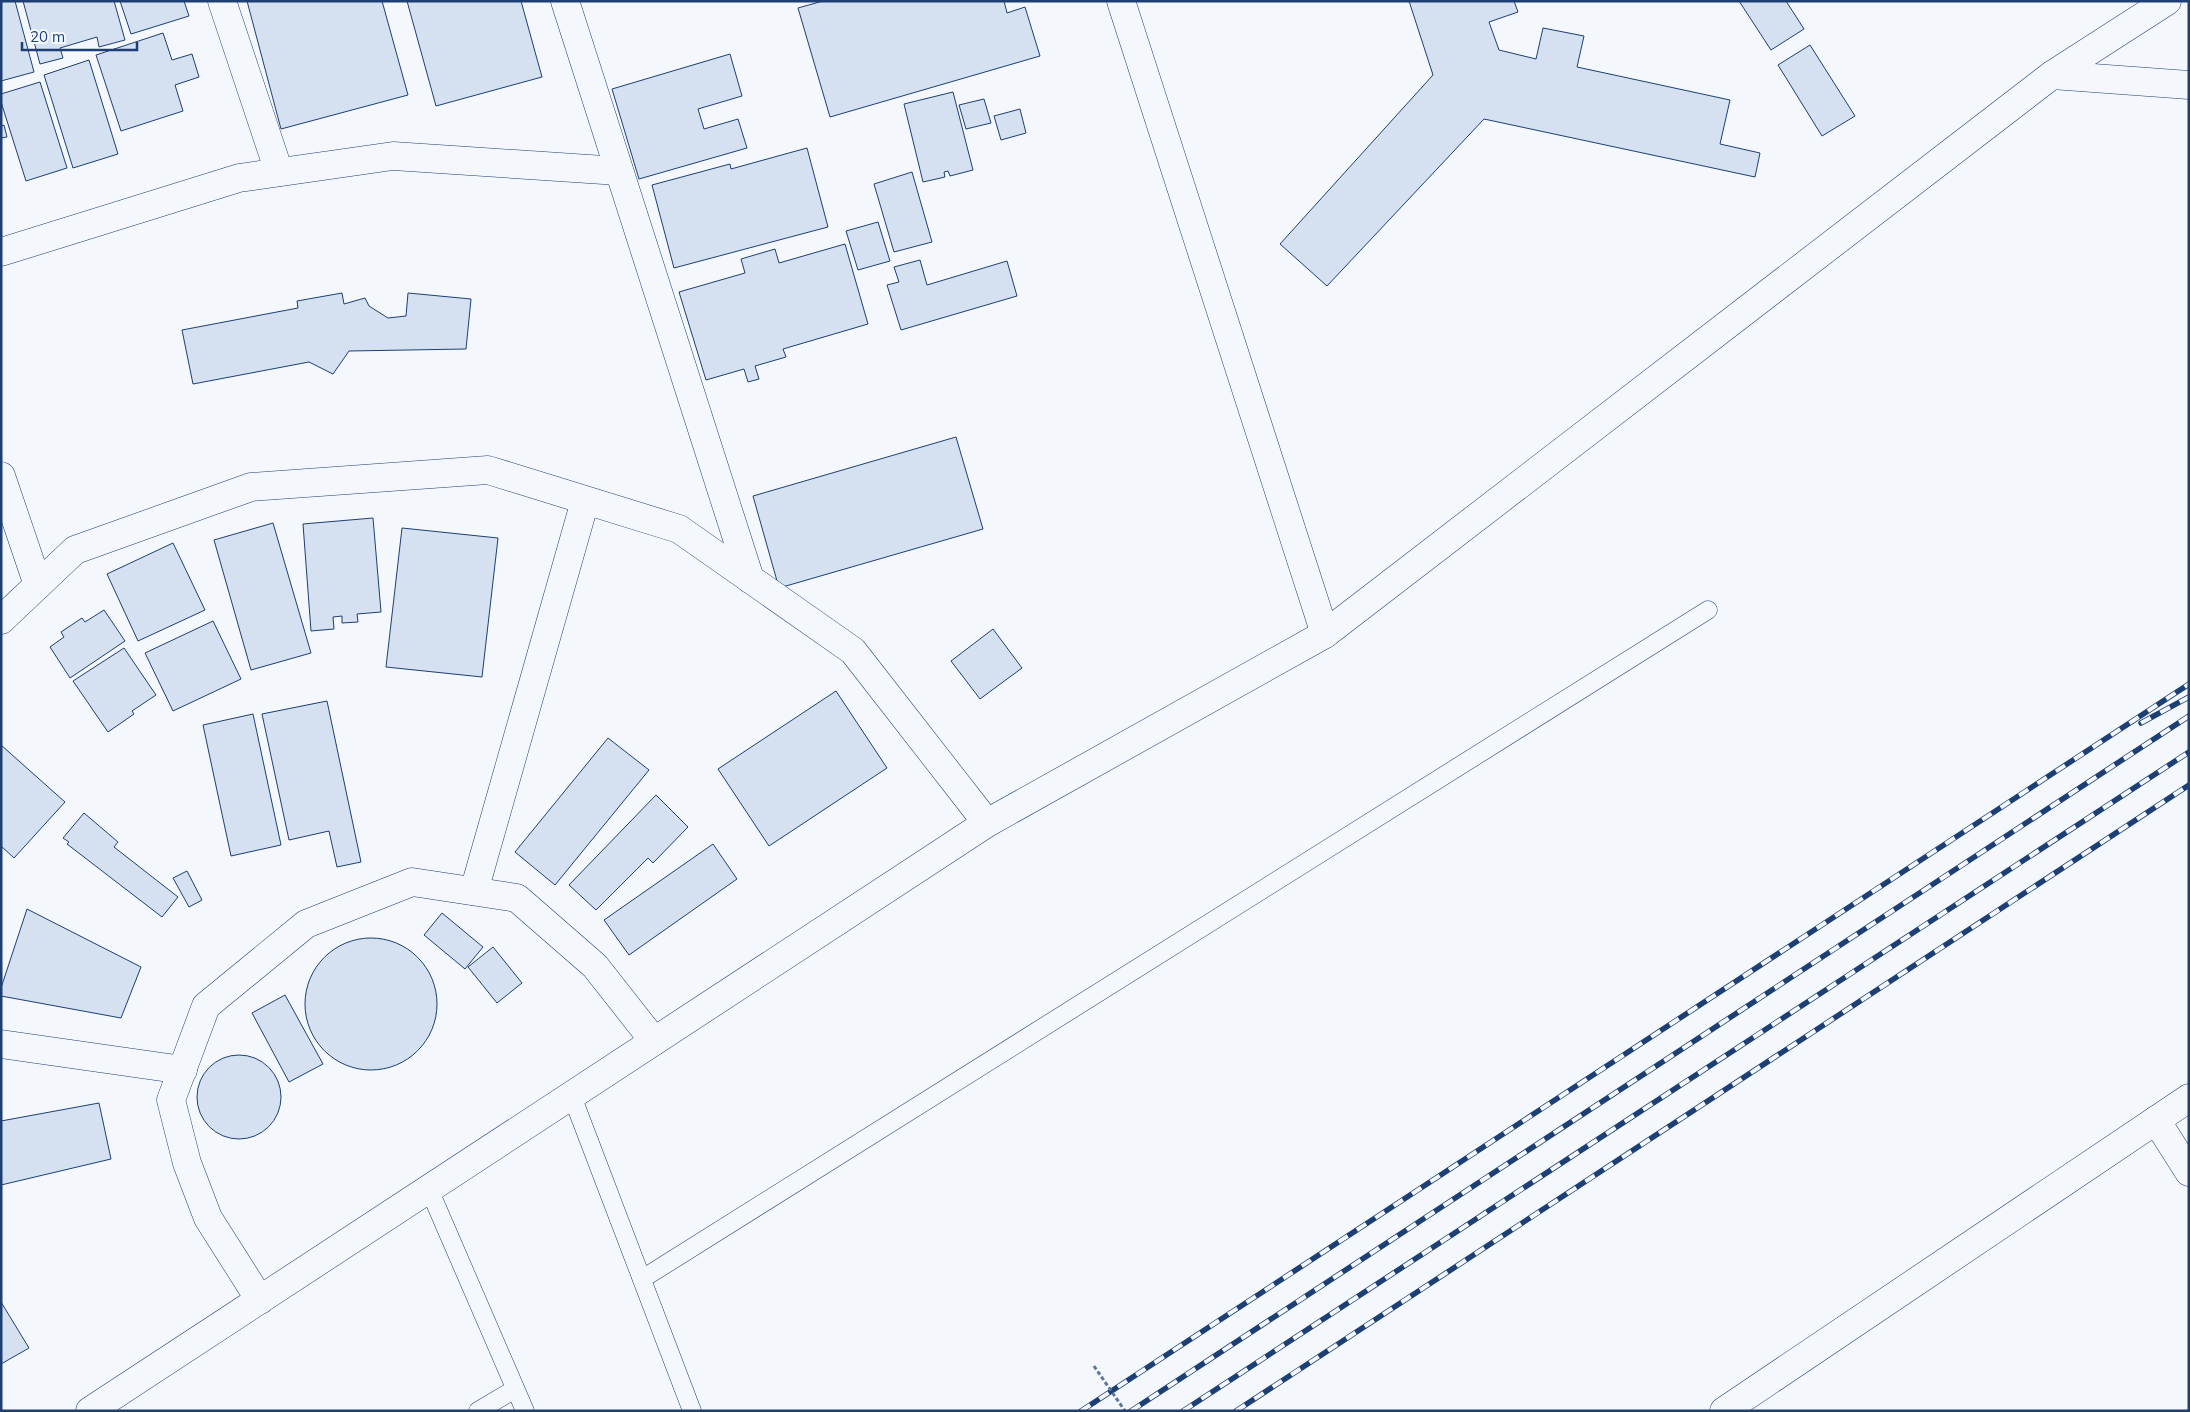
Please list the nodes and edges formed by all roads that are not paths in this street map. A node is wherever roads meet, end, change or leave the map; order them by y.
1 (222, 1) edge
2 (565, 1) edge
3 (1121, 1) edge
4 (2167, 1) edge
5 (2052, 75) junction
6 (2189, 85) edge
7 (619, 171) junction
8 (279, 172) junction
9 (1, 252) edge
10 (1, 476) edge
11 (585, 500) junction
12 (750, 579) junction
13 (38, 585) junction
14 (1708, 610) dead end
15 (1, 620) edge
16 (1326, 634) junction
17 (987, 823) junction
18 (474, 891) junction
19 (654, 1041) junction
20 (1, 1044) edge
21 (183, 1070) junction
22 (572, 1096) junction
23 (2189, 1098) edge
24 (2156, 1120) junction
25 (2189, 1172) edge
26 (429, 1189) junction
27 (642, 1279) junction
28 (260, 1300) junction
29 (515, 1389) junction
30 (90, 1411) edge
31 (478, 1411) edge
32 (525, 1411) edge
33 (692, 1411) edge
34 (1724, 1411) edge

1 - 8 street
2 - 7 street
3 - 16 street
4 - 5 street
5 - 6 street
5 - 16 street
7 - 8 street
7 - 12 street
8 - 9 street
10 - 13 street
11 - 12 street
11 - 13 street
11 - 18 street
12 - 17 street
13 - 15 street
14 - 27 lane
16 - 17 street
17 - 19 street
18 - 19 street
18 - 21 street
19 - 22 street
20 - 21 street
21 - 28 street
22 - 26 street
22 - 27 lane
23 - 24 street
24 - 25 street
24 - 34 street
26 - 28 street
26 - 29 lane
27 - 33 lane
28 - 30 street
29 - 31 lane
29 - 32 lane

